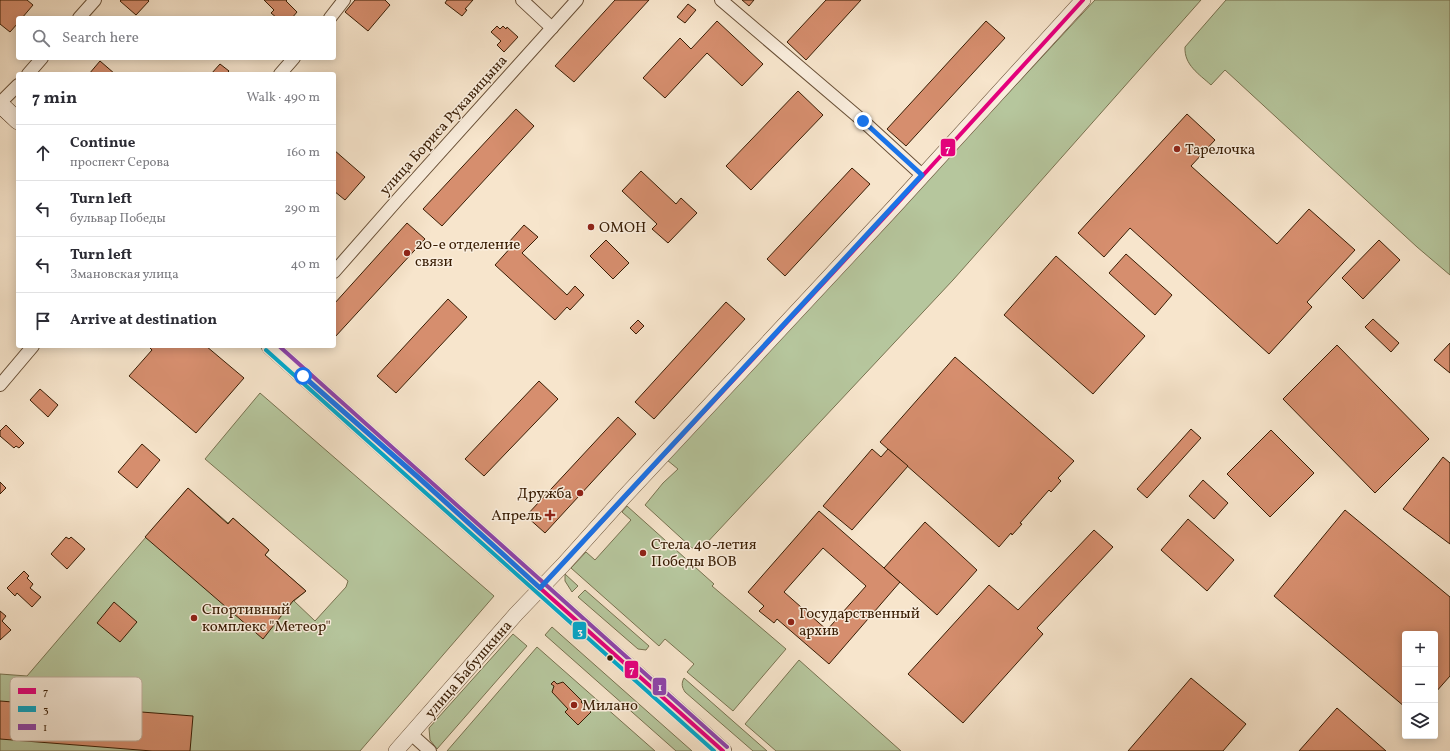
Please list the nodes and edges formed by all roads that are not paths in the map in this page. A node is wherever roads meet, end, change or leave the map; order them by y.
1 (95, 0) edge
2 (344, 0) edge
3 (522, 0) edge
4 (577, 0) edge
5 (721, 0) edge
6 (1083, 0) edge
7 (81, 16) edge
8 (332, 16) edge
9 (552, 28) junction
10 (40, 60) edge
11 (292, 60) edge
12 (30, 72) edge
13 (282, 72) edge
14 (16, 87) edge
15 (0, 104) edge
16 (16, 119) edge
17 (922, 175) junction
18 (336, 270) edge
19 (31, 348) edge
20 (275, 348) edge
21 (284, 352) edge
22 (0, 385) edge
23 (540, 588) junction
24 (411, 734) junction
25 (396, 751) edge
26 (430, 751) edge
27 (724, 751) edge

1 - 7 street
2 - 8 street
3 - 9 street
4 - 9 street, улица Бориса Рукавицына
5 - 17 street
6 - 17 street, улица Бабушкина
9 - 18 street, улица Бориса Рукавицына
10 - 12 street
11 - 13 street
14 - 15 street
15 - 16 main road
17 - 23 street, улица Бабушкина
19 - 22 street
20 - 21 main road
21 - 23 main road
23 - 24 street, улица Бабушкина
23 - 27 main road
24 - 25 street, улица Бабушкина
24 - 26 street

